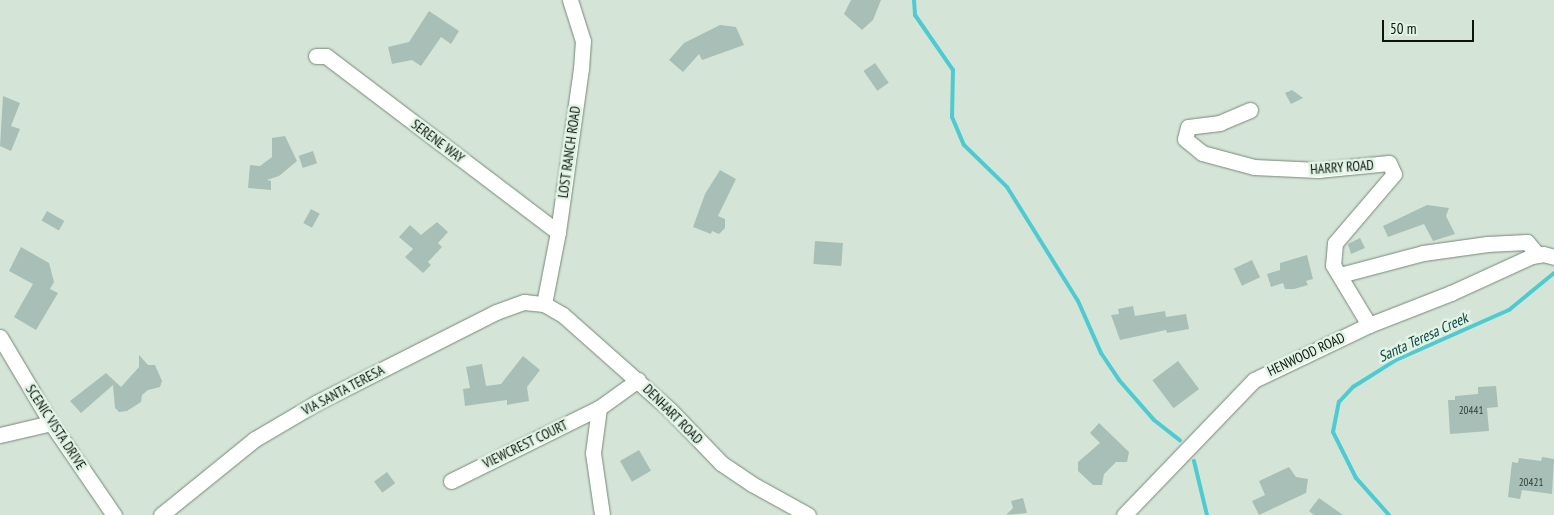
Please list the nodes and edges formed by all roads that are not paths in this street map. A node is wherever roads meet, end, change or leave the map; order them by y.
1 (570, 0) edge
2 (316, 56) dead end
3 (1250, 110) dead end
4 (558, 232) junction
5 (1544, 256) edge
6 (1340, 275) junction
7 (544, 304) junction
8 (1369, 324) junction
9 (0, 337) edge
10 (638, 380) junction
11 (599, 408) junction
12 (51, 423) junction
13 (0, 435) edge
14 (451, 481) dead end
15 (114, 515) edge
16 (161, 515) edge
17 (602, 515) edge
18 (808, 515) edge
19 (1124, 515) edge

1 - 4 street, LOST RANCH ROAD
2 - 4 street, SERENE WAY
3 - 6 street, HARRY ROAD
4 - 7 street, LOST RANCH ROAD
5 - 6 street
5 - 8 street, HENWOOD ROAD
6 - 8 street, HARRY ROAD
7 - 10 street, DENHART ROAD
7 - 16 street, VIA SANTA TERESA
8 - 19 street, HENWOOD ROAD
9 - 12 street, SCENIC VISTA DRIVE
10 - 11 street, VIEWCREST COURT
10 - 18 street, DENHART ROAD
11 - 14 street, VIEWCREST COURT
11 - 17 street
12 - 13 street
12 - 15 street, SCENIC VISTA DRIVE

